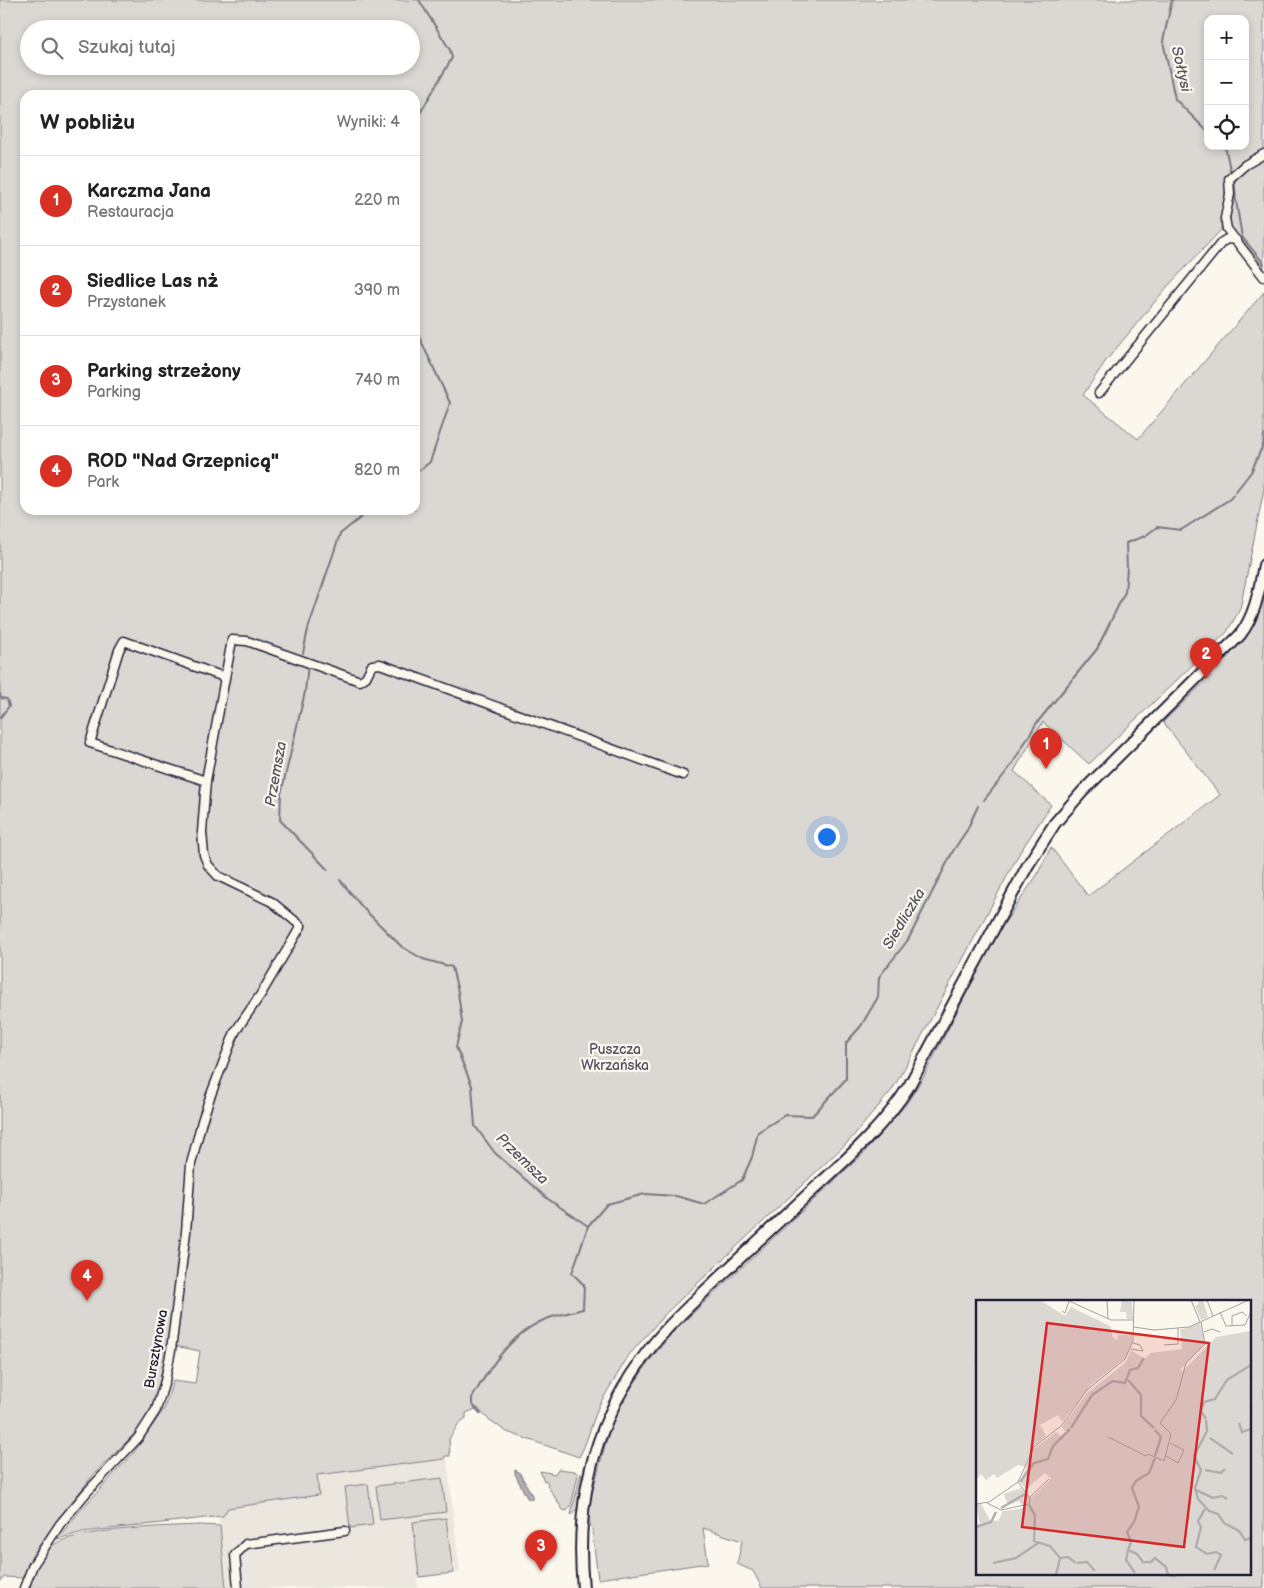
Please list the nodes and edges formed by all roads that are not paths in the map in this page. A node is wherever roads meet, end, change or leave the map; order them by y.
1 (1264, 154) edge
2 (1236, 240) junction
3 (1264, 277) edge
4 (1099, 392) dead end
5 (1264, 565) edge
6 (224, 677) junction
7 (682, 775) dead end
8 (206, 781) junction
9 (346, 1531) dead end
10 (24, 1588) edge
11 (238, 1588) edge
12 (583, 1588) edge

1 - 2 street
2 - 3 street
2 - 4 street
5 - 12 street
6 - 7 street
6 - 8 street
6 - 8 street
8 - 10 street, Bursztynowa
9 - 11 street

